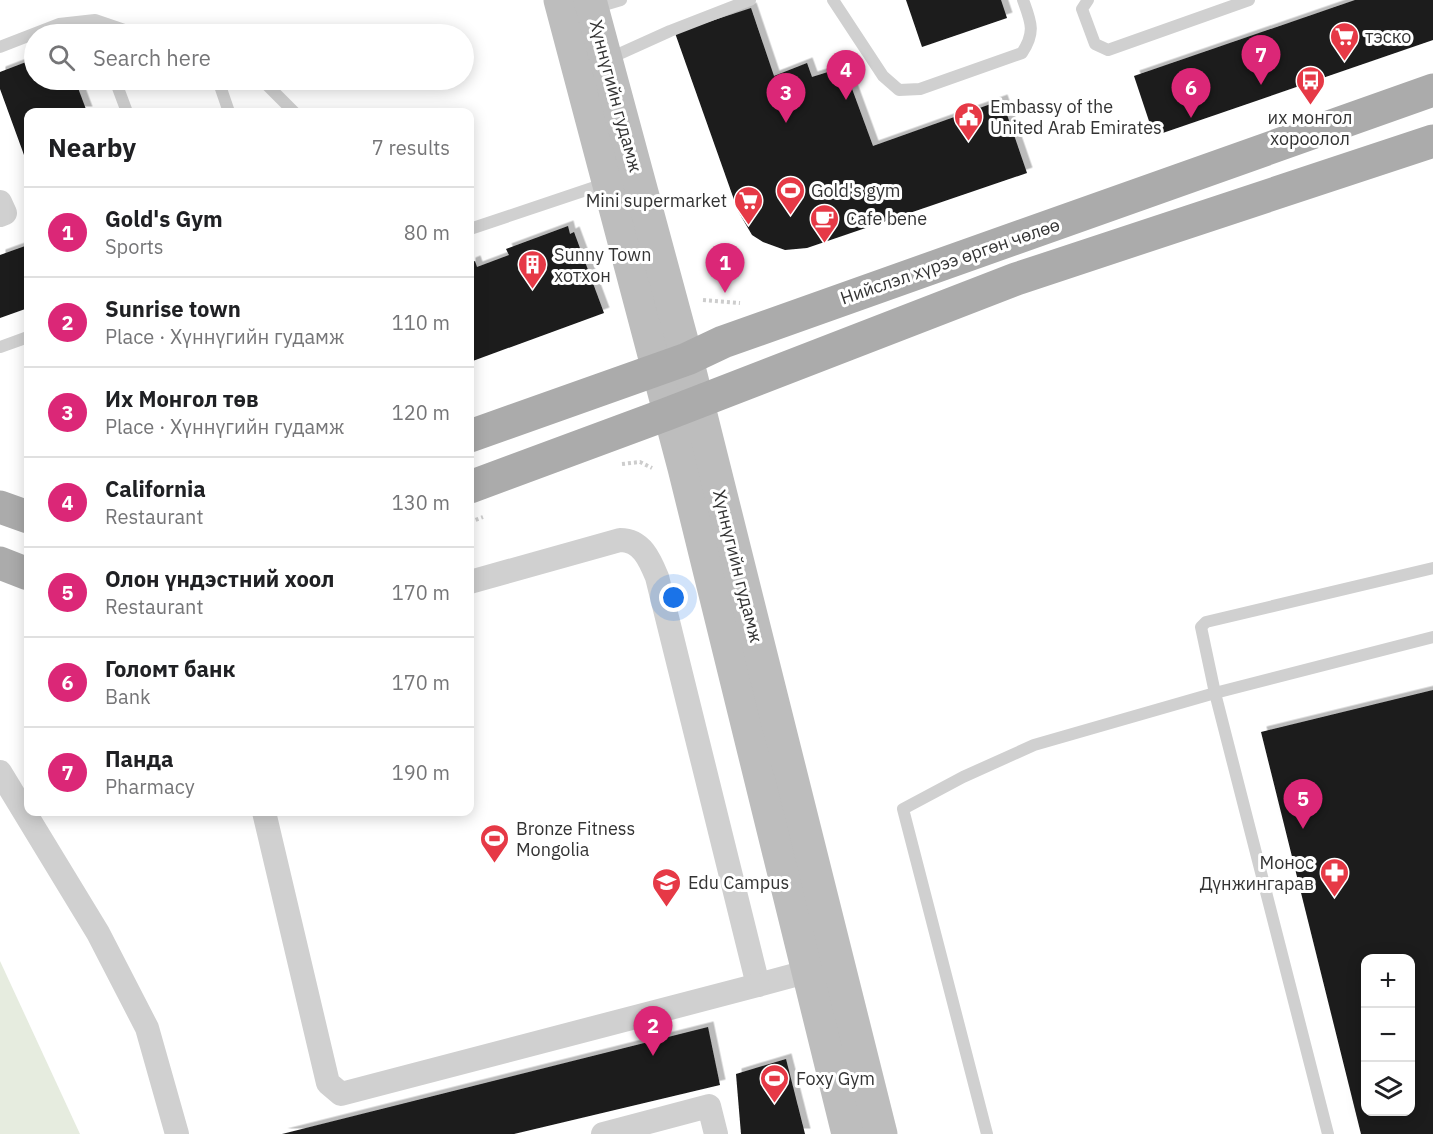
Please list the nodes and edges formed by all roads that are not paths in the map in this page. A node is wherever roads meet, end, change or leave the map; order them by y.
1 (560, 0) edge
2 (750, 0) edge
3 (833, 0) edge
4 (1023, 0) edge
5 (1088, 0) edge
6 (1249, 0) edge
7 (601, 3) edge
8 (95, 20) junction
9 (59, 24) edge
10 (96, 24) edge
11 (107, 24) edge
12 (24, 38) edge
13 (0, 47) edge
14 (592, 64) junction
15 (119, 90) edge
16 (221, 90) edge
17 (272, 90) edge
18 (1433, 90) edge
19 (126, 108) edge
20 (228, 108) edge
21 (290, 108) edge
22 (1433, 141) edge
23 (608, 183) junction
24 (0, 202) edge
25 (0, 215) edge
26 (474, 229) edge
27 (24, 338) edge
28 (0, 347) edge
29 (687, 359) junction
30 (656, 370) junction
31 (682, 408) junction
32 (474, 435) edge
33 (474, 486) edge
34 (0, 507) edge
35 (24, 516) edge
36 (0, 563) edge
37 (1433, 568) edge
38 (24, 572) edge
39 (474, 581) edge
40 (1433, 637) edge
41 (1215, 693) junction
42 (0, 772) edge
43 (24, 811) edge
44 (27, 816) edge
45 (265, 816) edge
46 (807, 972) junction
47 (758, 985) junction
48 (177, 1134) edge
49 (603, 1134) edge
50 (716, 1134) edge
51 (848, 1134) edge
52 (881, 1134) edge
53 (987, 1134) edge
54 (1328, 1134) edge

1 - 14 main road, Хүннүгийн гудамж
2 - 14 lane
3 - 4 lane
5 - 6 lane
7 - 14 main road, Хүннүгийн гудамж
8 - 9 lane
8 - 10 lane
8 - 11 lane
12 - 13 lane
14 - 23 main road, Хүннүгийн гудамж
14 - 29 main road, Хүннүгийн гудамж
15 - 19 lane
16 - 20 lane
17 - 21 lane
18 - 29 main road, Нийслэл хүрээ өргөн чөлөө
22 - 31 main road
23 - 26 lane
23 - 30 main road, Хүннүгийн гудамж
24 - 25 street
27 - 28 lane
29 - 30 main road, Нийслэл хүрээ өргөн чөлөө
29 - 31 main road, Хүннүгийн гудамж
30 - 31 main road, Хүннүгийн гудамж
30 - 32 main road, Нийслэл хүрээ өргөн чөлөө
31 - 33 main road
31 - 46 main road, Хүннүгийн гудамж
31 - 52 main road, Хүннүгийн гудамж
34 - 35 main road
36 - 38 main road
37 - 41 lane
39 - 47 street
40 - 41 lane
41 - 53 lane
41 - 54 lane
42 - 43 street
44 - 48 street
45 - 47 street
46 - 47 street
46 - 51 main road, Хүннүгийн гудамж
49 - 50 street

